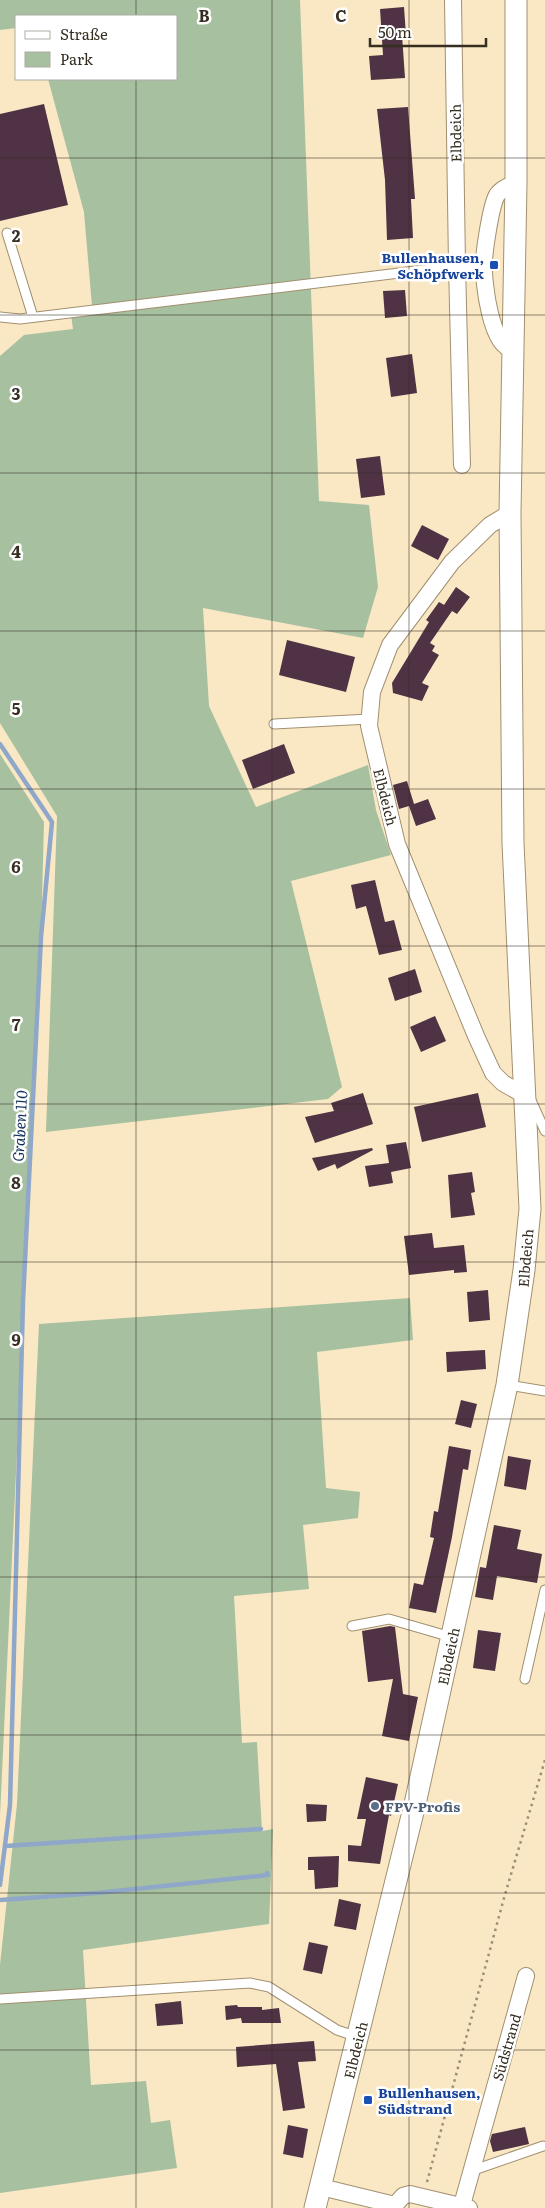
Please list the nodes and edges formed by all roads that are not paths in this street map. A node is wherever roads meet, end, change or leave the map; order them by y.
1 (453, 0) edge
2 (516, 0) edge
3 (516, 183) junction
4 (7, 233) dead end
5 (484, 264) junction
6 (457, 266) junction
7 (0, 317) edge
8 (33, 317) junction
9 (513, 349) junction
10 (462, 464) dead end
11 (510, 513) junction
12 (369, 720) junction
13 (274, 724) dead end
14 (526, 1096) junction
15 (545, 1131) edge
16 (507, 1385) junction
17 (545, 1391) edge
18 (545, 1590) edge
19 (352, 1626) dead end
20 (452, 1638) junction
21 (525, 1679) dead end
22 (526, 1976) dead end
23 (0, 1998) edge
24 (358, 2037) junction
25 (543, 2146) dead end
26 (471, 2171) junction
27 (321, 2187) junction
28 (402, 2206) edge
29 (465, 2207) edge
30 (315, 2208) edge

1 - 6 street, Elbdeich
2 - 3 street, Elbdeich
3 - 5 street
3 - 9 street, Elbdeich
4 - 8 lane
5 - 6 street
5 - 9 street
6 - 8 lane
6 - 10 street, Elbdeich
7 - 8 lane
9 - 11 street, Elbdeich
11 - 12 street, Elbdeich
11 - 14 street, Elbdeich
12 - 13 lane
12 - 14 street, Elbdeich
14 - 15 lane
14 - 16 street, Elbdeich
16 - 17 lane
16 - 20 street, Elbdeich
18 - 21 lane
19 - 20 lane
20 - 24 street, Elbdeich
22 - 26 street, Südstrand
23 - 24 lane
24 - 27 street, Elbdeich
25 - 26 lane
26 - 29 street, Südstrand
27 - 28 street, Südstrand
27 - 30 street, Elbdeich
28 - 29 street, Südstrand

